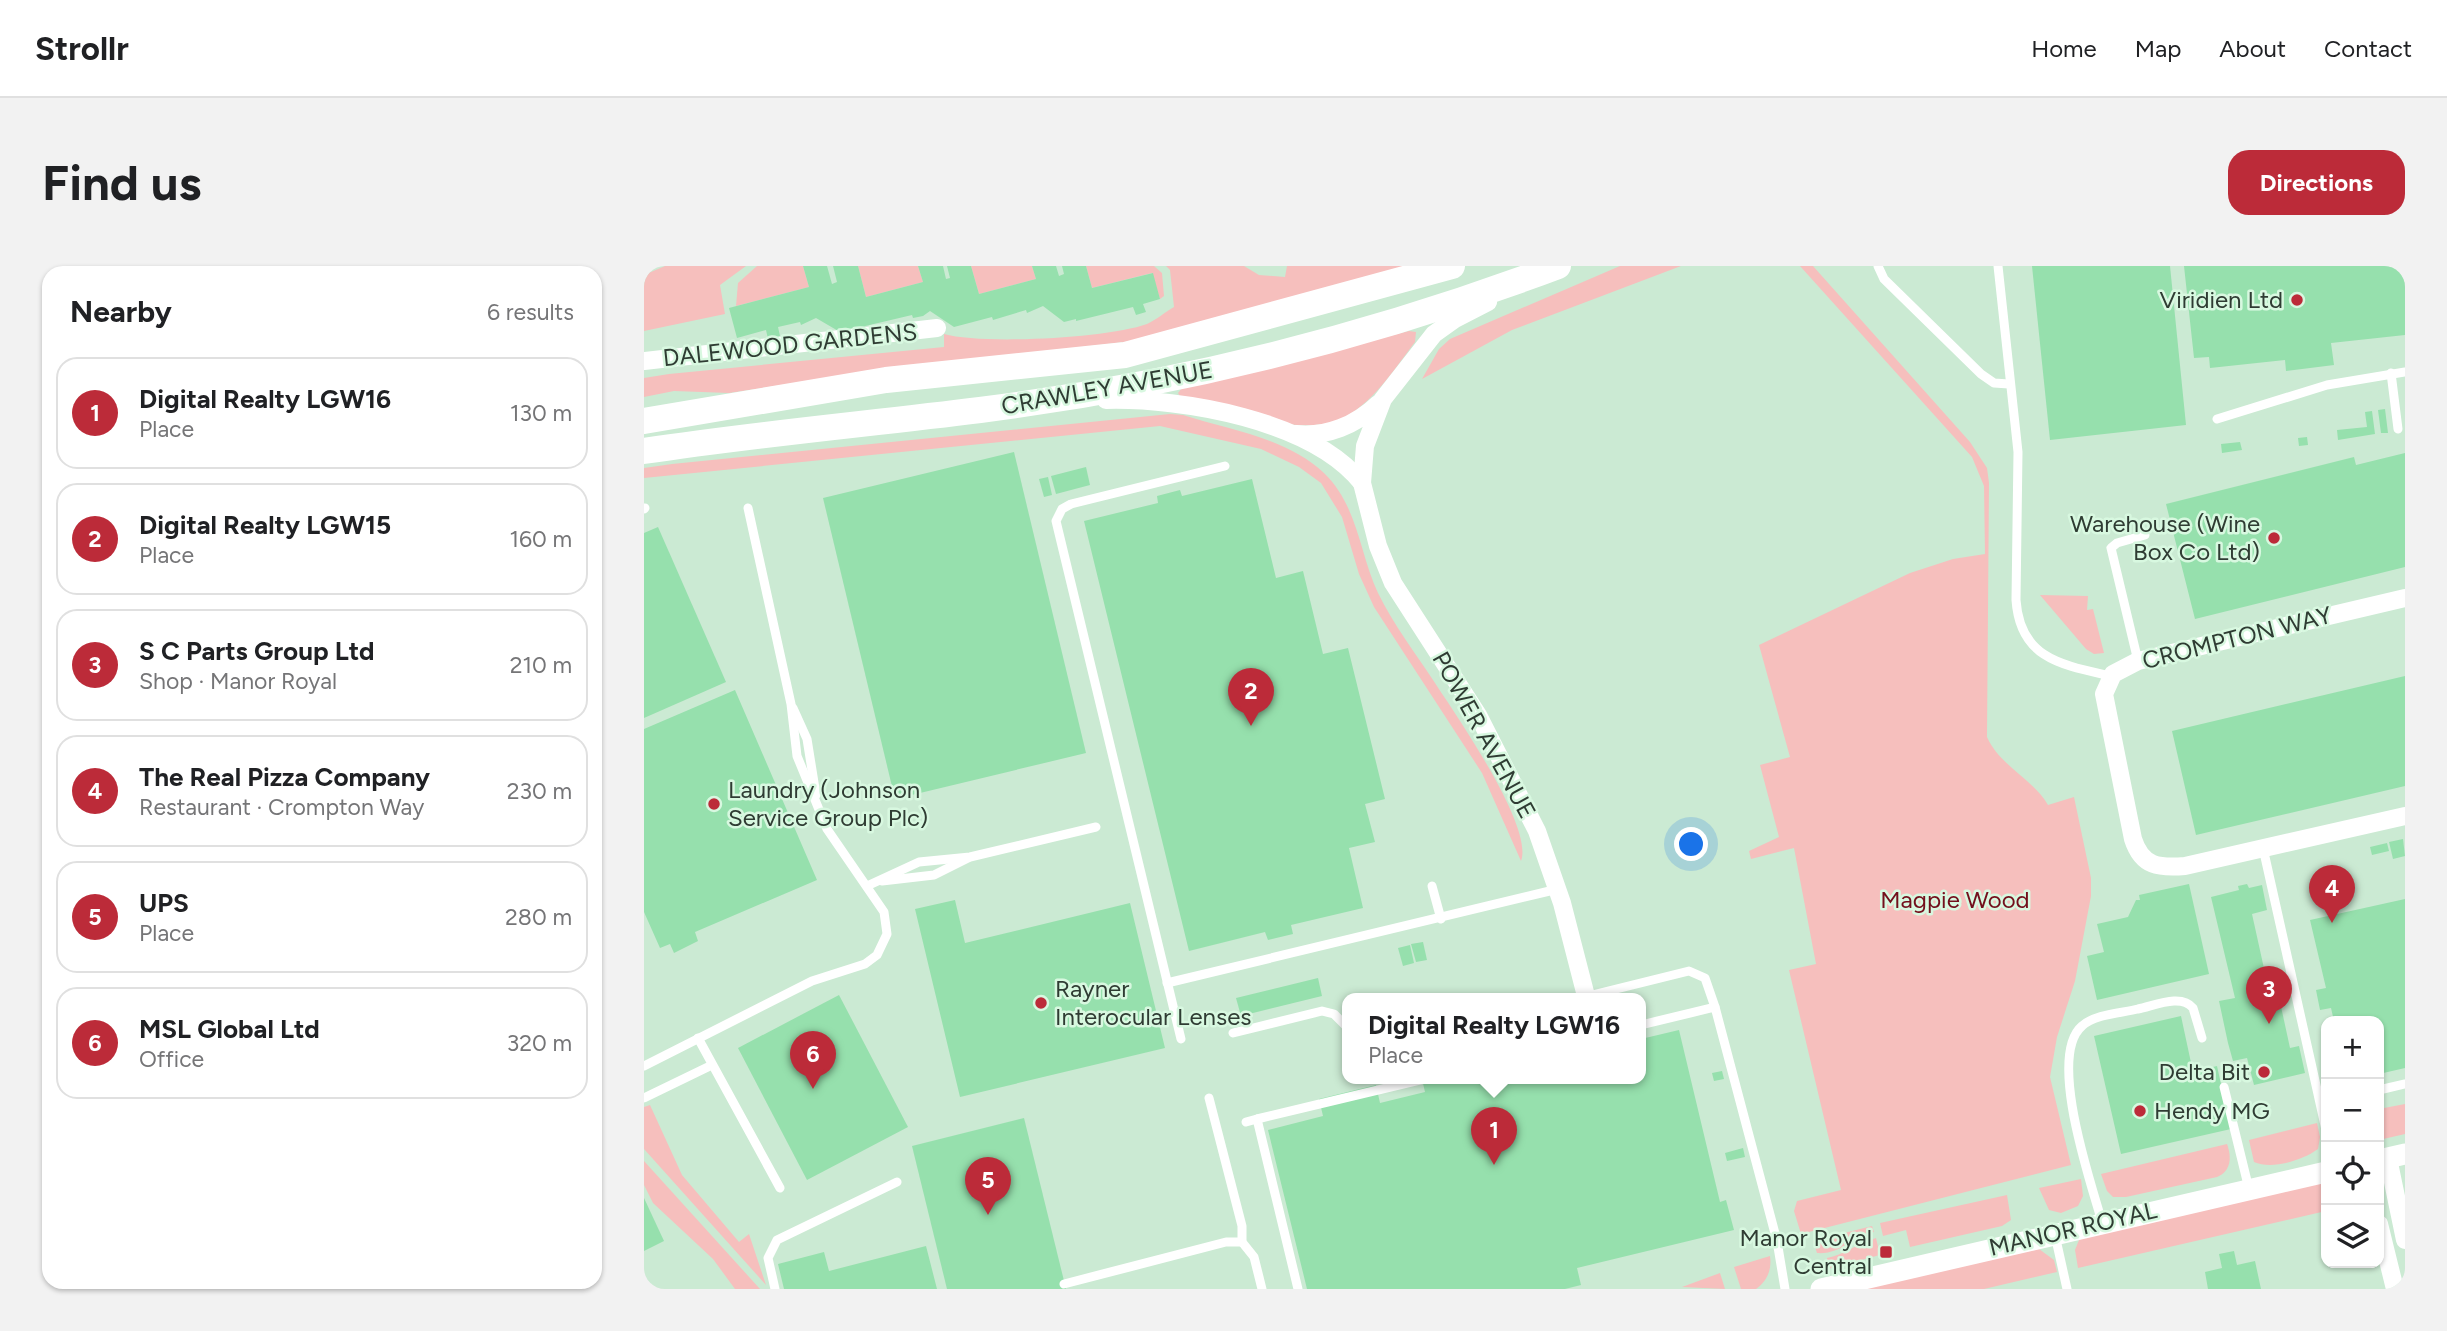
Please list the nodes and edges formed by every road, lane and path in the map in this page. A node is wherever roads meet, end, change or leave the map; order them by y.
1 (1452, 266) edge
2 (1558, 266) edge
3 (1565, 266) edge
4 (1878, 266) edge
5 (1998, 266) edge
6 (937, 328) dead end
7 (644, 361) edge
8 (2405, 372) edge
9 (2391, 373) junction
10 (2009, 384) junction
11 (1383, 399) junction
12 (998, 407) junction
13 (2217, 419) dead end
14 (644, 421) edge
15 (2398, 429) dead end
16 (1294, 434) junction
17 (644, 451) edge
18 (1225, 466) dead end
19 (1362, 483) junction
20 (748, 508) dead end
21 (2145, 535) dead end
22 (2405, 598) edge
23 (2138, 661) junction
24 (2111, 676) junction
25 (791, 704) junction
26 (819, 811) junction
27 (2405, 816) edge
28 (1096, 827) dead end
29 (2263, 848) junction
30 (970, 857) junction
31 (871, 884) junction
32 (1433, 886) dead end
33 (1558, 889) junction
34 (1441, 919) junction
35 (1167, 983) junction
36 (1580, 993) edge
37 (1598, 993) edge
38 (1715, 1007) junction
39 (1342, 1022) edge
40 (1646, 1024) edge
41 (1233, 1032) dead end
42 (698, 1038) junction
43 (2202, 1038) dead end
44 (1181, 1040) dead end
45 (712, 1065) junction
46 (644, 1066) edge
47 (1403, 1084) edge
48 (2405, 1084) edge
49 (2224, 1087) dead end
50 (2384, 1089) edge
51 (2321, 1094) edge
52 (644, 1098) edge
53 (1209, 1098) dead end
54 (1257, 1119) junction
55 (1246, 1122) dead end
56 (2390, 1157) edge
57 (2321, 1173) edge
58 (897, 1182) dead end
59 (780, 1188) dead end
60 (2249, 1189) junction
61 (2102, 1222) junction
62 (2054, 1233) junction
63 (2405, 1240) edge
64 (1242, 1242) junction
65 (2384, 1244) edge
66 (1064, 1284) dead end
67 (775, 1289) edge
68 (1262, 1289) edge
69 (1298, 1289) edge
70 (1785, 1289) edge
71 (1821, 1289) edge
72 (2067, 1289) edge
73 (2395, 1289) edge

1 - 14 main road, CRAWLEY AVENUE
2 - 12 main road, CRAWLEY AVENUE
3 - 11 street
4 - 10 lane
5 - 10 lane
6 - 7 street, DALEWOOD GARDENS
8 - 9 lane
9 - 13 lane
9 - 15 lane
10 - 24 lane
11 - 16 street
11 - 19 street, POWER AVENUE
12 - 16 street
12 - 17 main road, CRAWLEY AVENUE
16 - 19 street
18 - 35 lane
19 - 33 street, POWER AVENUE
20 - 25 lane
21 - 23 lane
22 - 23 street, CROMPTON WAY
23 - 24 street, CROMPTON WAY
24 - 29 street, CROMPTON WAY
25 - 26 lane
25 - 26 lane
26 - 31 lane
27 - 29 street, CROMPTON WAY
28 - 30 lane
29 - 51 lane
30 - 31 lane
30 - 31 lane
31 - 42 lane
32 - 34 lane
33 - 34 lane
33 - 36 street, POWER AVENUE
34 - 35 lane
35 - 44 lane
37 - 38 lane
38 - 40 lane
38 - 70 lane
39 - 41 lane
42 - 45 lane
42 - 46 lane
43 - 61 lane
45 - 52 lane
45 - 59 lane
47 - 54 lane
48 - 50 lane
49 - 60 lane
53 - 64 lane
54 - 55 lane
54 - 69 lane
56 - 63 street
57 - 60 street, MANOR ROYAL
58 - 67 lane
60 - 61 street, MANOR ROYAL
61 - 62 street, MANOR ROYAL
62 - 71 street, MANOR ROYAL
62 - 72 lane
64 - 66 lane
64 - 68 lane
65 - 73 street

